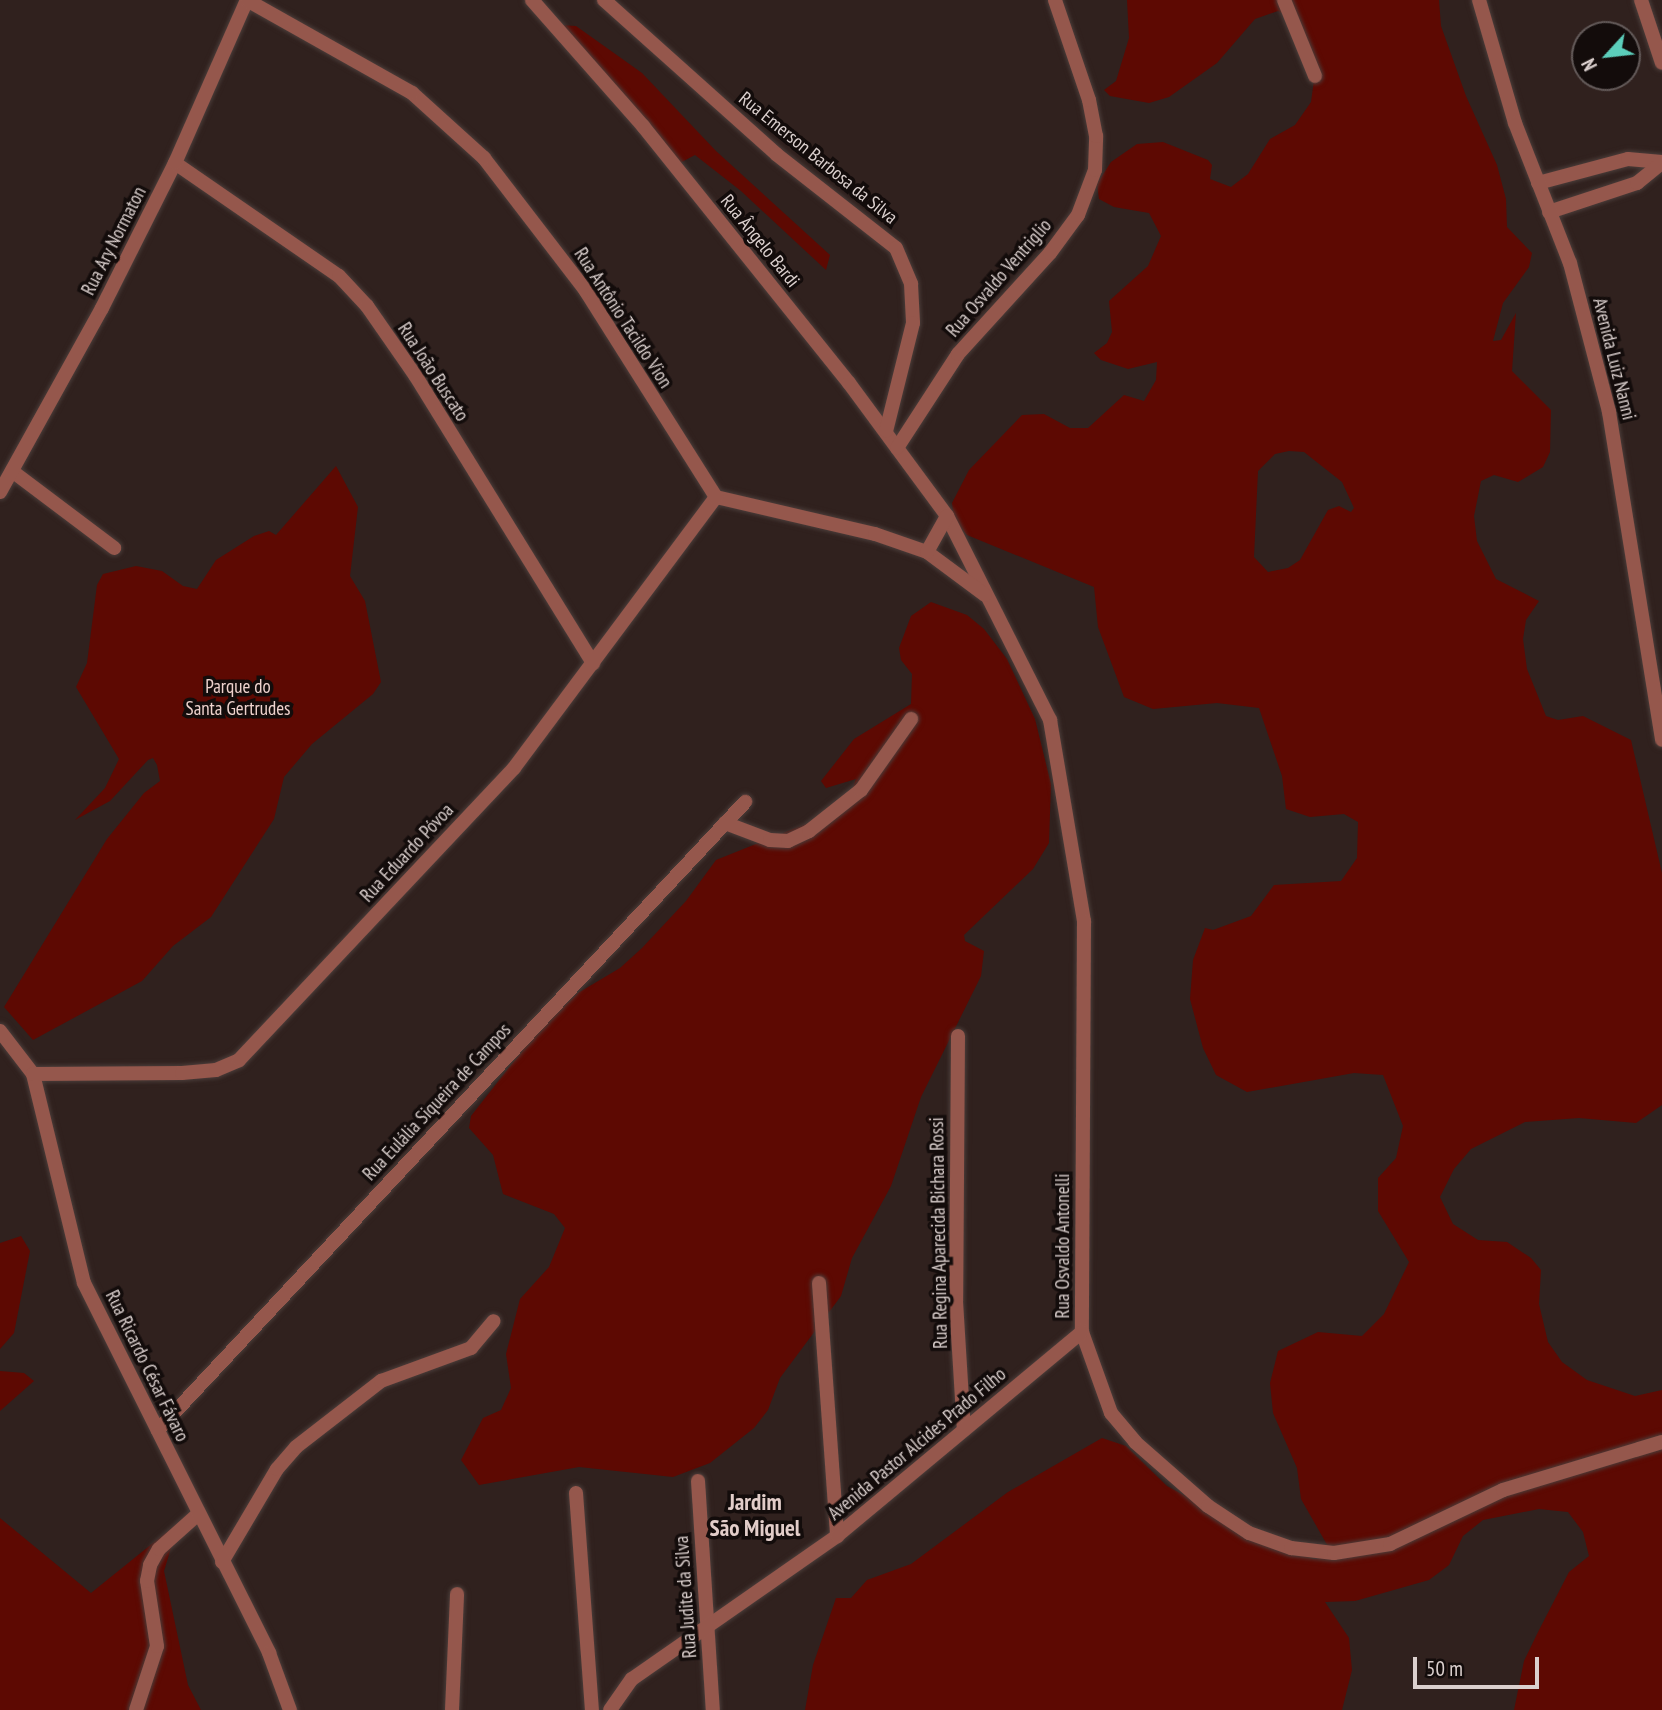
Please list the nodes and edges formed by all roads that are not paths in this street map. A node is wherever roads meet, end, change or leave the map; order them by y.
1 (247, 0) edge
2 (532, 0) edge
3 (604, 0) edge
4 (1055, 0) edge
5 (1284, 0) edge
6 (1479, 0) edge
7 (1641, 0) edge
8 (1662, 64) edge
9 (1315, 76) dead end
10 (1662, 162) edge
11 (175, 163) junction
12 (1538, 183) junction
13 (1549, 212) junction
14 (886, 431) junction
15 (897, 449) junction
16 (12, 471) junction
17 (0, 492) edge
18 (716, 497) junction
19 (947, 516) junction
20 (114, 548) dead end
21 (927, 552) junction
22 (989, 598) junction
23 (593, 663) junction
24 (911, 719) dead end
25 (1662, 740) edge
26 (745, 802) dead end
27 (725, 823) junction
28 (0, 1031) edge
29 (958, 1036) dead end
30 (33, 1074) junction
31 (819, 1283) dead end
32 (494, 1321) dead end
33 (1082, 1332) junction
34 (158, 1430) junction
35 (964, 1430) junction
36 (1662, 1442) edge
37 (698, 1481) dead end
38 (576, 1493) dead end
39 (197, 1515) junction
40 (837, 1536) junction
41 (222, 1562) junction
42 (457, 1594) dead end
43 (708, 1628) junction
44 (136, 1710) edge
45 (290, 1710) edge
46 (452, 1710) edge
47 (592, 1710) edge
48 (610, 1710) edge
49 (713, 1710) edge

1 - 11 street, Rua Ary Normaton
1 - 18 street, Rua Antônio Tacildo Vion
2 - 14 street, Rua Ângelo Bardi
3 - 14 street, Rua Emerson Barbosa da Silva
4 - 15 street, Rua Osvaldo Ventriglio
5 - 9 street
6 - 12 street, Avenida Luiz Nanni
7 - 8 street
10 - 12 street
10 - 13 street
11 - 16 street, Rua Ary Normaton
11 - 23 street, Rua João Buscato
12 - 13 street, Avenida Luiz Nanni
13 - 25 street, Avenida Luiz Nanni
14 - 15 street, Rua Ângelo Bardi
15 - 19 street, Rua Ângelo Bardi
16 - 17 street, Rua Ary Normaton
16 - 20 street
18 - 21 street
18 - 23 street, Rua Eduardo Póvoa
19 - 21 street
19 - 22 street, Rua Ângelo Bardi
21 - 22 street
22 - 33 street, Rua Osvaldo Antonelli
23 - 30 street, Rua Eduardo Póvoa
24 - 27 street
26 - 27 street, Rua Eulália Siqueira de Campos
27 - 34 street, Rua Eulália Siqueira de Campos
28 - 30 street, Rua Ricardo César Fávaro
29 - 35 street, Rua Regina Aparecida Bichara Rossi
30 - 34 street, Rua Ricardo César Fávaro
31 - 40 street
32 - 41 street
33 - 35 street, Avenida Pastor Alcides Prado Filho
33 - 36 street, Rua Osvaldo Antonelli
34 - 39 street, Rua Ricardo César Fávaro
35 - 40 street, Avenida Pastor Alcides Prado Filho
37 - 43 street, Rua Judite da Silva
38 - 47 street
39 - 41 street, Rua Ricardo César Fávaro
39 - 44 street
40 - 43 street, Avenida Pastor Alcides Prado Filho
41 - 45 street, Rua Ricardo César Fávaro
42 - 46 street
43 - 48 street, Avenida Pastor Alcides Prado Filho
43 - 49 street, Rua Judite da Silva

